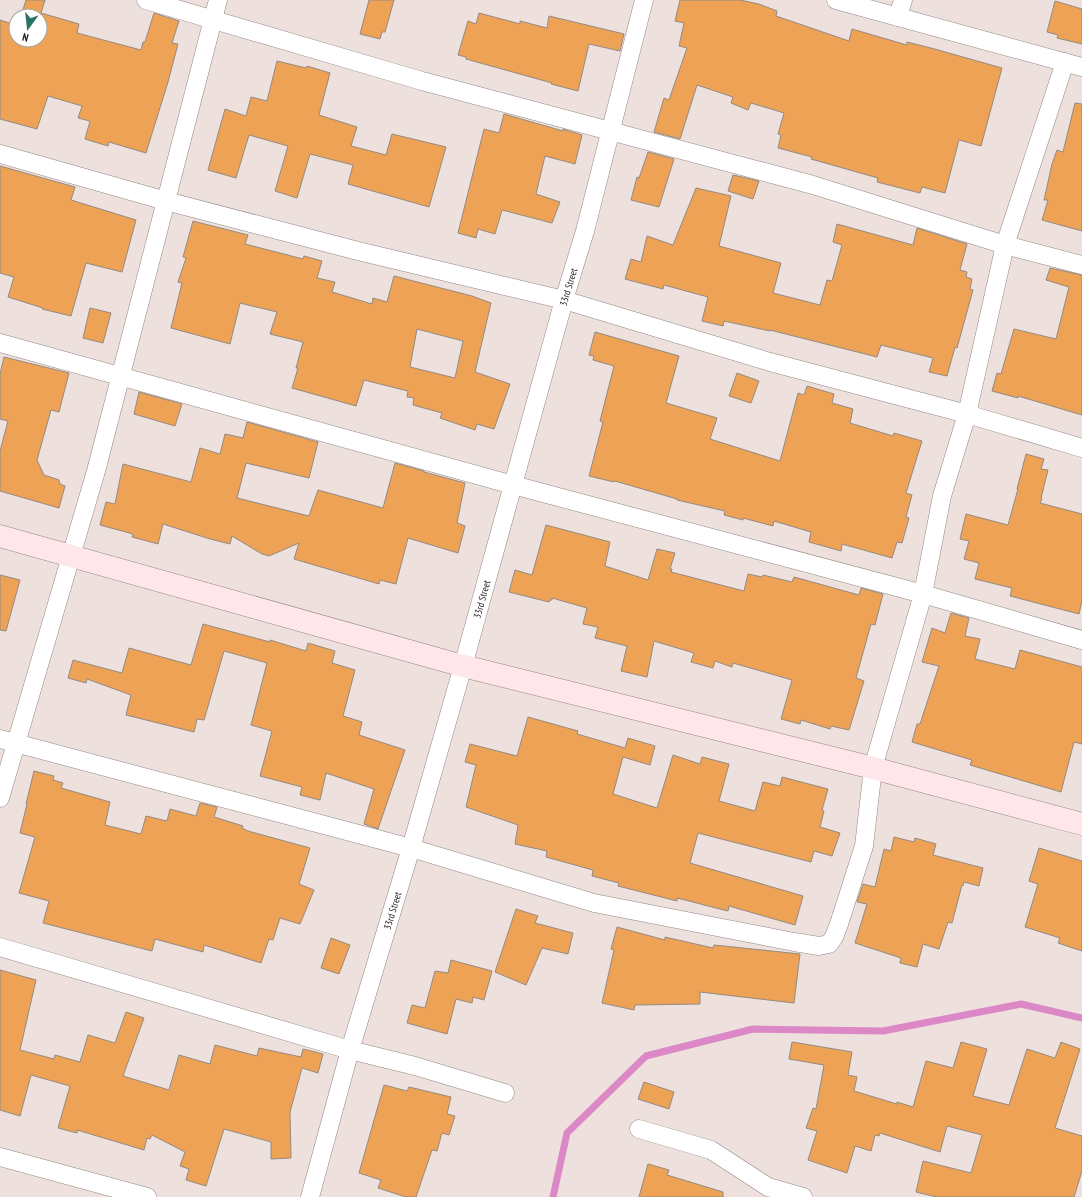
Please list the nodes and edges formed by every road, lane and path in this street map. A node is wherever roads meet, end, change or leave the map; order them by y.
1 (146, 0) edge
2 (218, 0) edge
3 (644, 0) edge
4 (836, 0) edge
5 (901, 8) edge
6 (214, 19) junction
7 (1065, 62) junction
8 (1082, 67) edge
9 (611, 132) junction
10 (0, 154) edge
11 (166, 201) junction
12 (1005, 245) junction
13 (1082, 265) edge
14 (564, 300) junction
15 (0, 343) edge
16 (121, 376) junction
17 (967, 414) junction
18 (1082, 448) edge
19 (513, 485) junction
20 (0, 536) edge
21 (71, 557) junction
22 (923, 594) junction
23 (1082, 640) edge
24 (463, 666) junction
25 (8, 741) edge
26 (873, 768) junction
27 (0, 798) edge
28 (1082, 824) edge
29 (411, 848) junction
30 (0, 947) edge
31 (350, 1050) junction
32 (505, 1093) dead end
33 (639, 1130) dead end
34 (0, 1158) edge
35 (766, 1192) edge
36 (147, 1197) edge
37 (310, 1197) edge
38 (803, 1197) edge

1 - 6 street
2 - 6 street
3 - 9 street, 33rd Street
4 - 5 street
5 - 7 street
6 - 9 street
6 - 11 street
7 - 8 street
7 - 12 street
9 - 12 street
9 - 14 street, 33rd Street
10 - 11 street
11 - 14 street
11 - 16 street
12 - 13 street
12 - 17 street
14 - 17 street
14 - 19 street, 33rd Street
15 - 16 street
16 - 19 street
16 - 21 street
17 - 18 street
17 - 22 street
19 - 22 street
19 - 24 street, 33rd Street
20 - 21 street
21 - 24 street
21 - 25 street
22 - 23 street
22 - 26 street
24 - 26 street
24 - 29 street, 33rd Street
25 - 27 street
25 - 29 street
26 - 28 street
26 - 29 street
29 - 31 street, 33rd Street
30 - 31 street
31 - 32 street
31 - 37 street, 33rd Street
33 - 35 street
34 - 36 street
35 - 38 street

